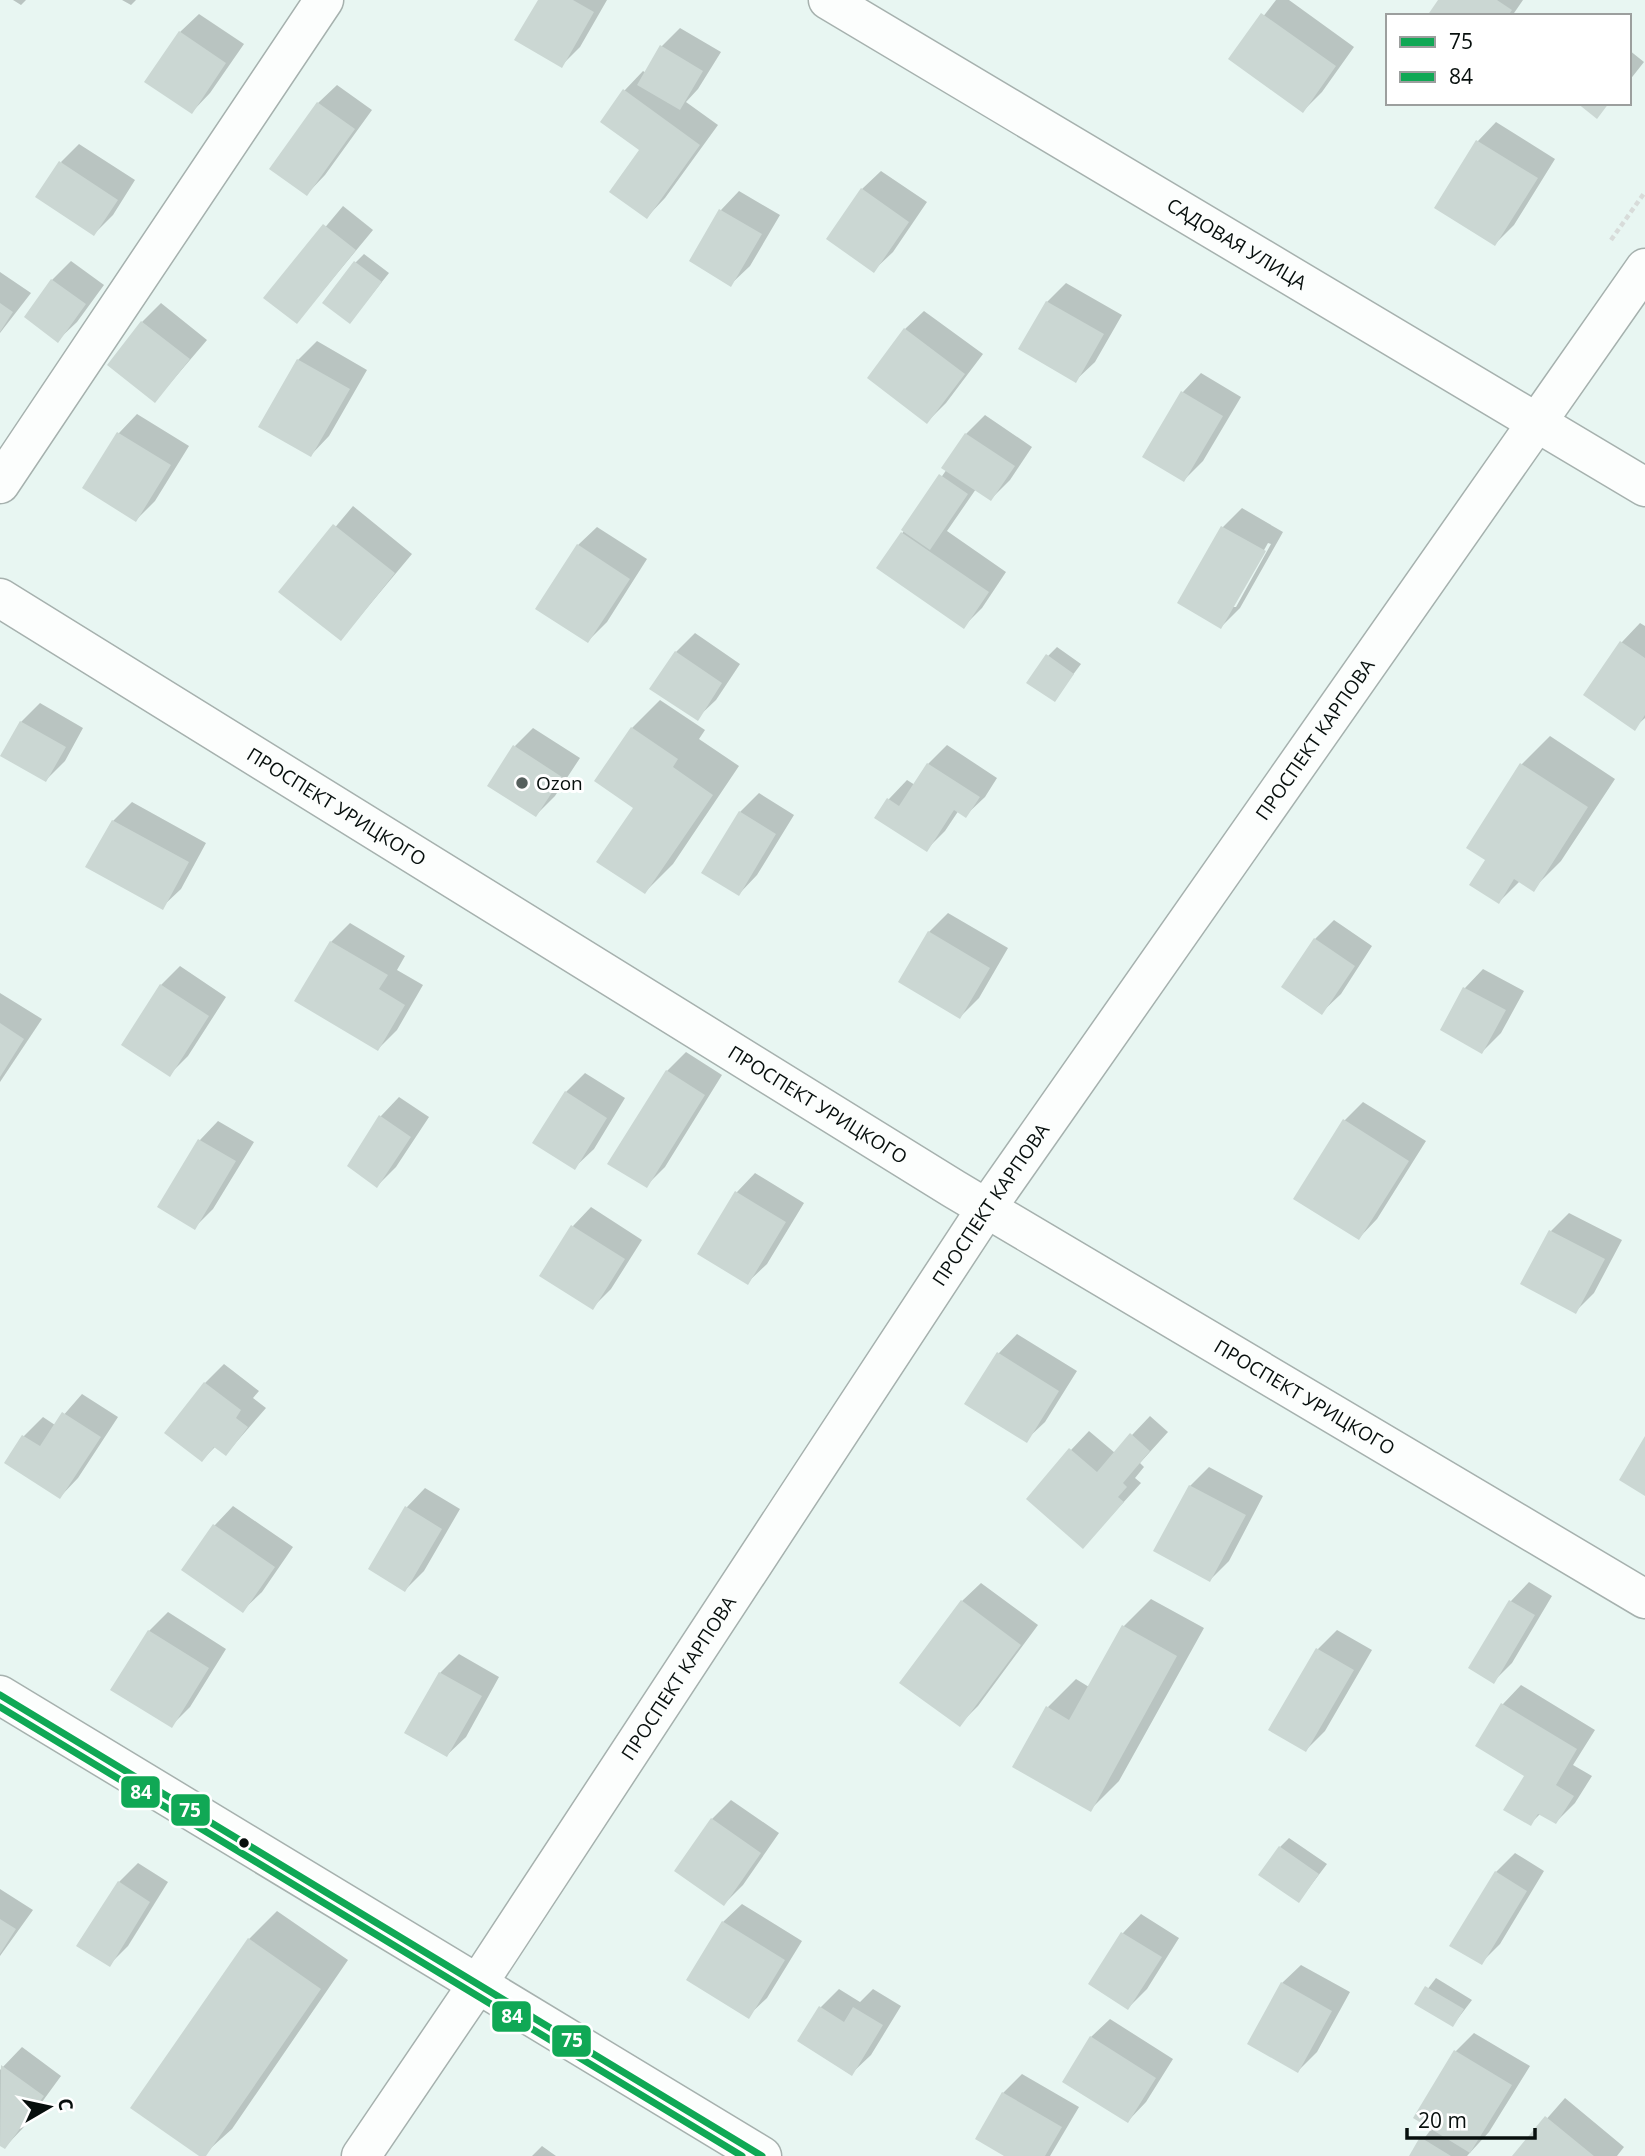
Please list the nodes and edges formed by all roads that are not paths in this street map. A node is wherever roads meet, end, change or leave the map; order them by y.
1 (324, 0) edge
2 (828, 0) edge
3 (1645, 268) edge
4 (1538, 424) junction
5 (0, 484) edge
6 (1645, 487) edge
7 (0, 597) edge
8 (986, 1209) junction
9 (1645, 1599) edge
10 (0, 1695) edge
11 (477, 1985) junction
12 (361, 2156) edge
13 (762, 2156) edge

1 - 5 street
2 - 4 street, САДОВАЯ УЛИЦА
3 - 4 street, ПРОСПЕКТ КАРПОВА
4 - 6 street, САДОВАЯ УЛИЦА
4 - 8 street, ПРОСПЕКТ КАРПОВА
7 - 8 street, ПРОСПЕКТ УРИЦКОГО
8 - 9 street, ПРОСПЕКТ УРИЦКОГО
8 - 11 street, ПРОСПЕКТ КАРПОВА
10 - 11 street
11 - 12 street, ПРОСПЕКТ КАРПОВА
11 - 13 street

